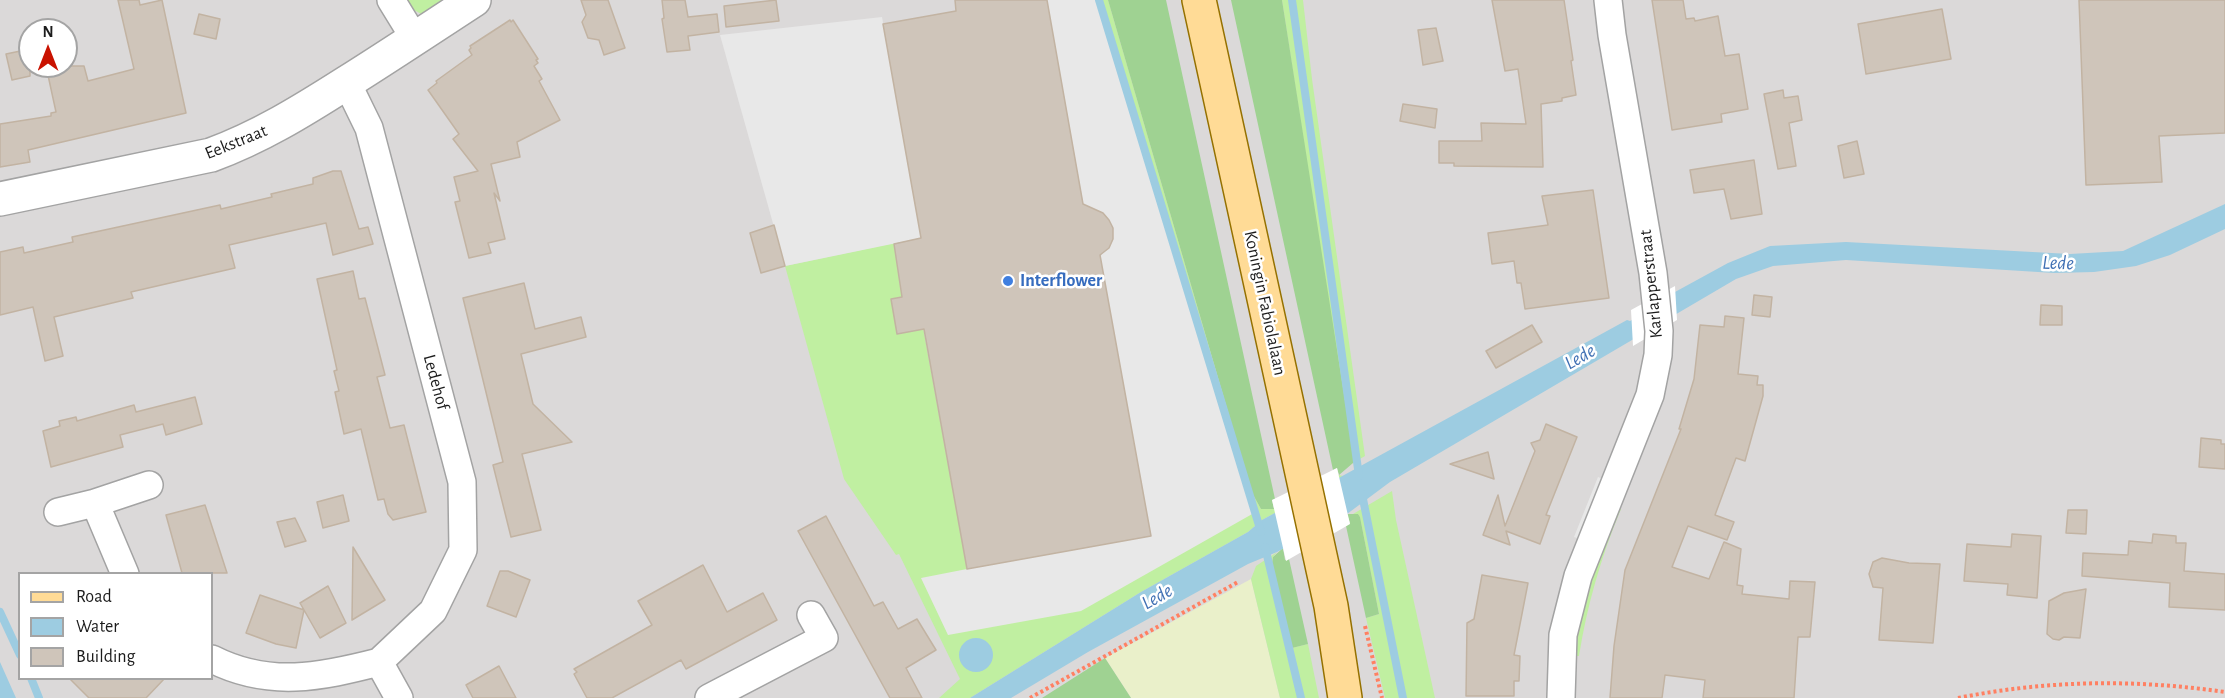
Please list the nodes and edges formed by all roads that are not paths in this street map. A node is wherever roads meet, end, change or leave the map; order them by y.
1 (391, 0) edge
2 (474, 0) edge
3 (1199, 0) edge
4 (1608, 0) edge
5 (415, 39) junction
6 (347, 83) junction
7 (0, 199) edge
8 (149, 485) dead end
9 (95, 503) junction
10 (58, 512) dead end
11 (125, 572) edge
12 (1332, 606) junction
13 (811, 615) dead end
14 (213, 658) edge
15 (379, 662) junction
16 (399, 698) edge
17 (709, 698) edge
18 (1345, 698) edge
19 (1365, 698) edge
20 (1561, 698) edge

1 - 5 street
2 - 5 street, Eekstraat
3 - 12 main road, Koningin Fabiolalaan
4 - 20 street, Karlapperstraat
5 - 6 street, Eekstraat
6 - 7 street, Eekstraat
6 - 15 street, Ledehof
8 - 9 street
9 - 10 street
9 - 11 street
12 - 18 main road, Koningin Fabiolalaan
12 - 19 main road, Koningin Fabiolalaan
13 - 17 street
14 - 15 street, Ledehof
15 - 16 street

